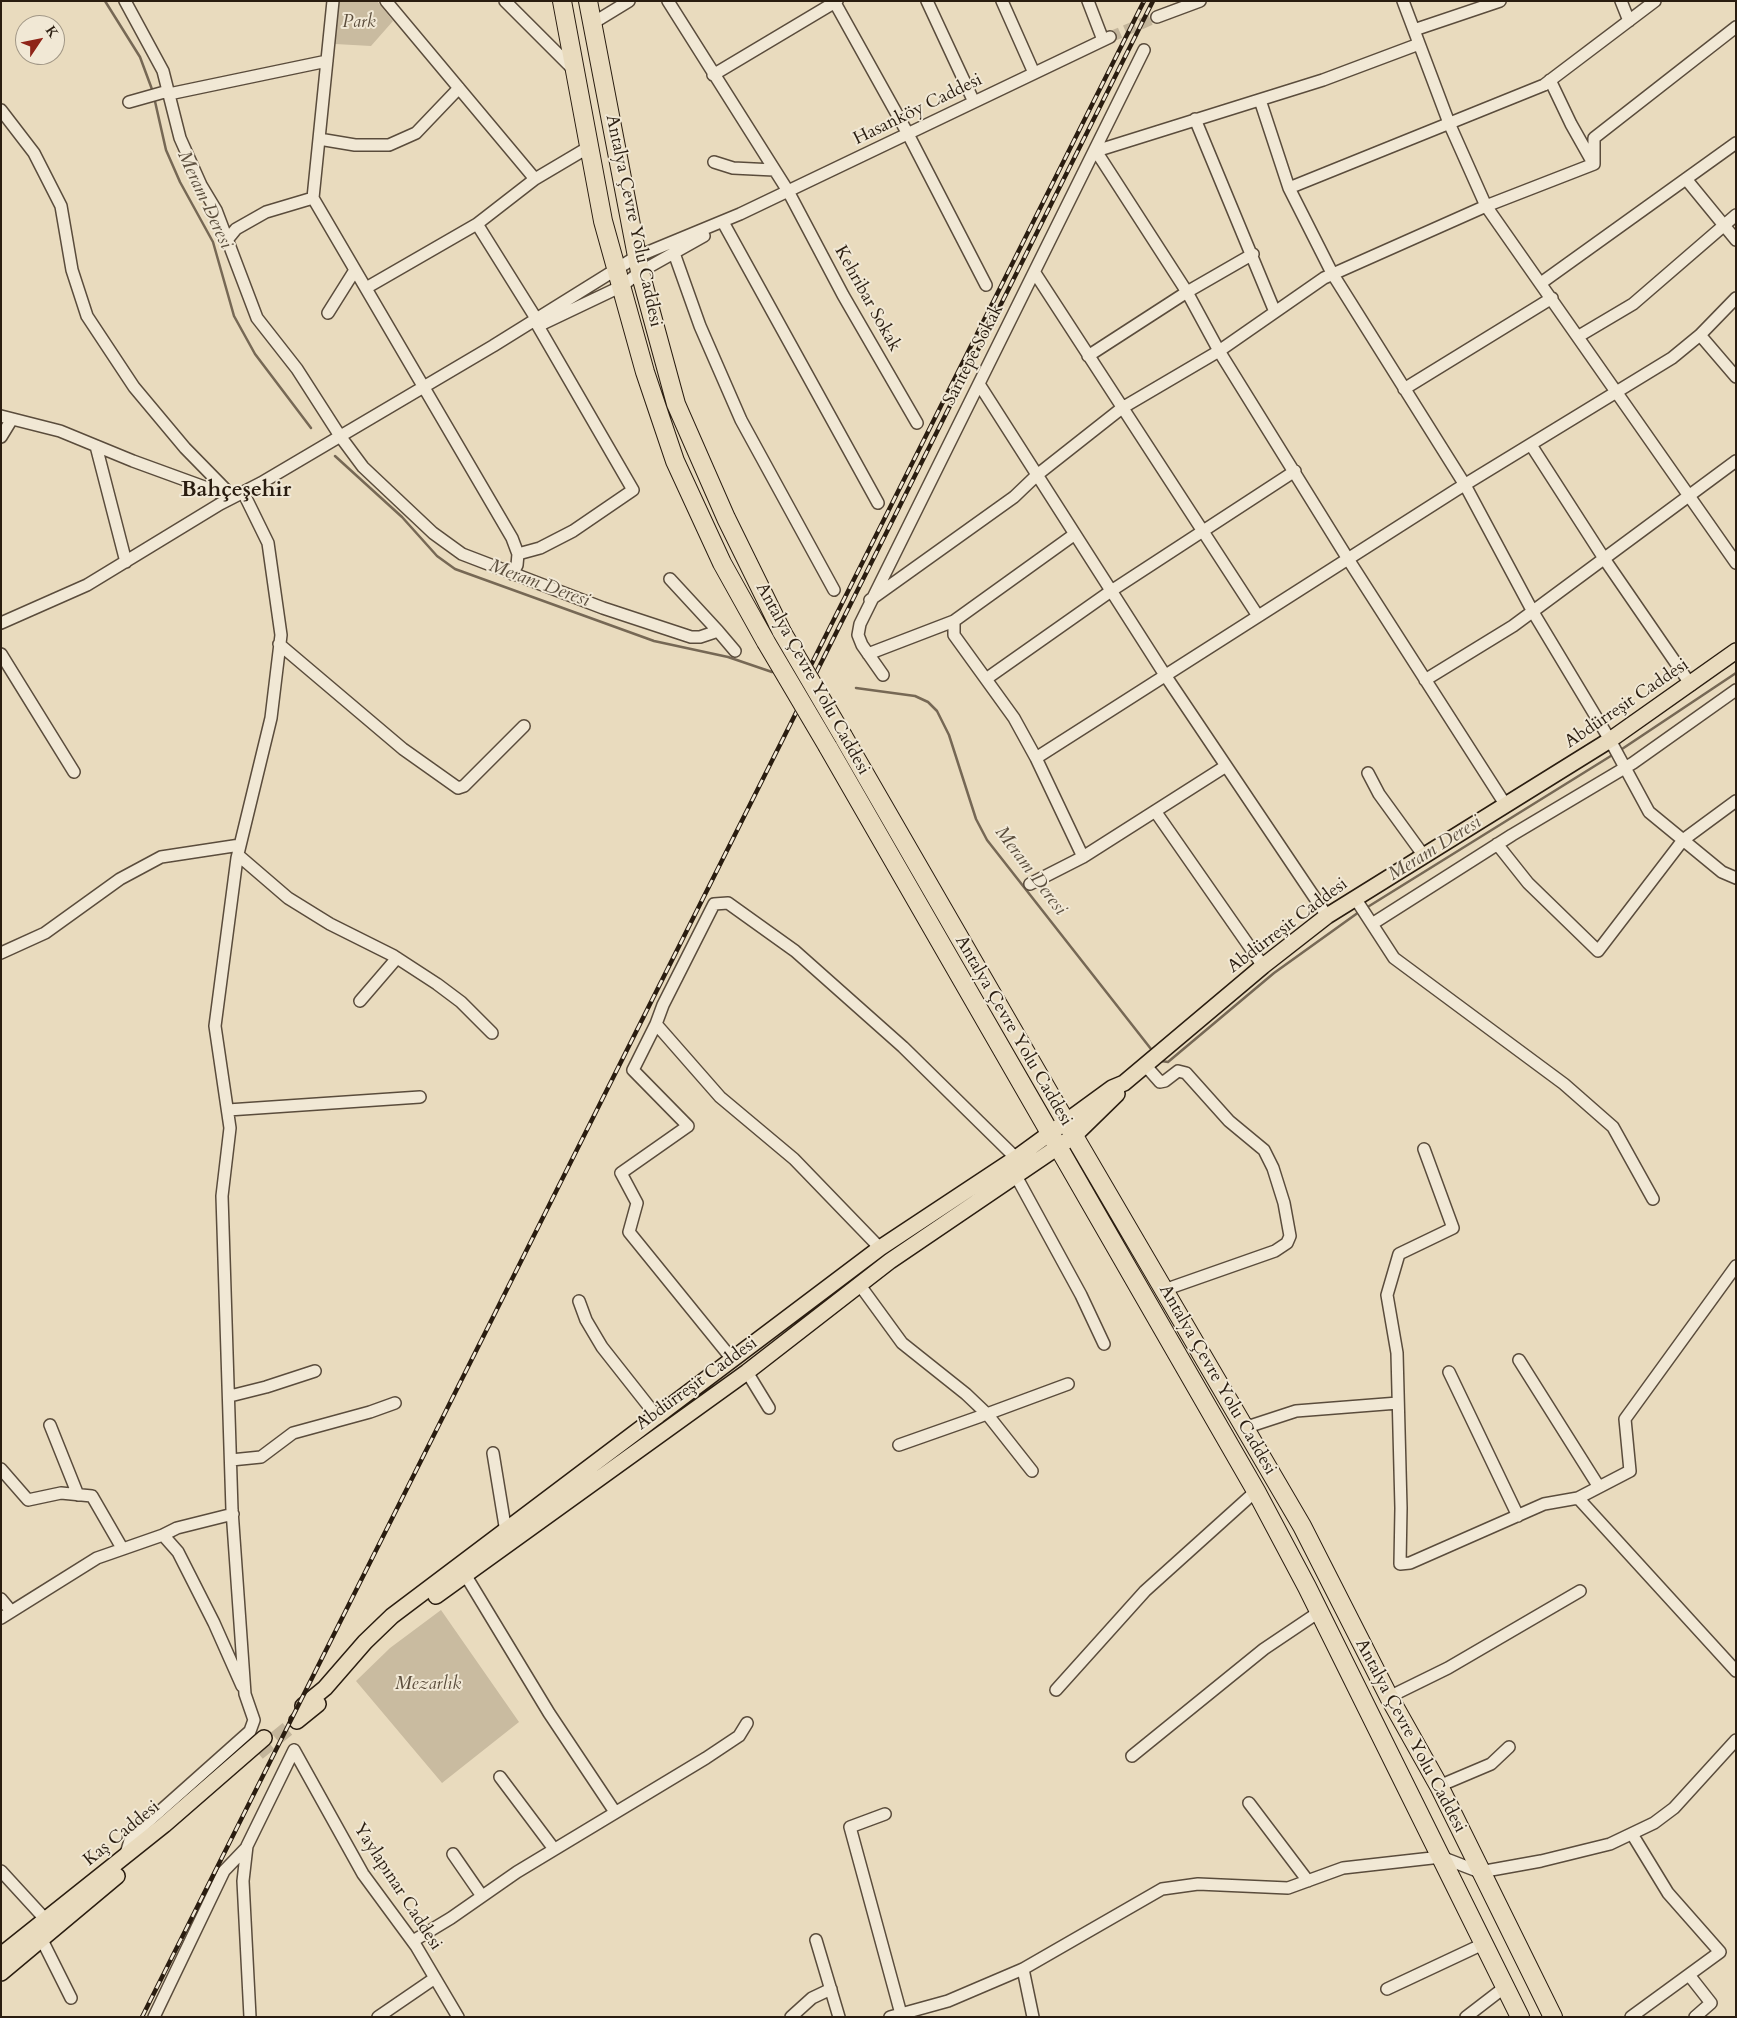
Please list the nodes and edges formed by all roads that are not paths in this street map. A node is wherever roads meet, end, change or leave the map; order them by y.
1 (333, 1) edge
2 (386, 1) edge
3 (505, 1) edge
4 (562, 1) edge
5 (588, 1) edge
6 (629, 1) edge
7 (668, 1) edge
8 (927, 1) edge
9 (1002, 1) edge
10 (1088, 1) edge
11 (1200, 1) edge
12 (1403, 1) edge
13 (1500, 1) edge
14 (1621, 1) edge
15 (1655, 1) edge
16 (127, 2) edge
17 (836, 2) edge
18 (1156, 17) tunnel mouth
19 (1629, 21) junction
20 (592, 23) junction
21 (1736, 26) edge
22 (1414, 30) junction
23 (1419, 44) junction
24 (1144, 50) dead end
25 (327, 61) junction
26 (574, 70) junction
27 (1034, 73) junction
28 (713, 75) junction
29 (1550, 80) junction
30 (459, 88) junction
31 (168, 93) junction
32 (1260, 100) junction
33 (129, 102) dead end
34 (974, 102) junction
35 (1, 110) edge
36 (1195, 119) junction
37 (1449, 123) junction
38 (908, 134) junction
39 (319, 139) junction
40 (1736, 142) edge
41 (589, 147) junction
42 (1096, 151) junction
43 (714, 162) dead end
44 (1594, 164) junction
45 (774, 170) junction
46 (535, 179) junction
47 (1686, 179) junction
48 (1289, 188) junction
49 (788, 192) junction
50 (313, 198) junction
51 (1486, 206) junction
52 (740, 214) junction
53 (1736, 216) edge
54 (477, 224) junction
55 (724, 224) junction
56 (1724, 225) junction
57 (227, 240) junction
58 (1736, 240) edge
59 (674, 253) junction
60 (1253, 254) junction
61 (638, 265) junction
62 (355, 270) junction
63 (1035, 273) junction
64 (1332, 273) junction
65 (619, 279) junction
66 (1541, 282) junction
67 (986, 286) dead end
68 (366, 288) junction
69 (1187, 292) junction
70 (1552, 298) junction
71 (1736, 298) edge
72 (1275, 312) junction
73 (328, 313) dead end
74 (538, 323) junction
75 (1700, 335) junction
76 (1579, 336) junction
77 (1219, 351) junction
78 (1088, 356) junction
79 (1736, 376) edge
80 (979, 384) junction
81 (424, 387) junction
82 (1404, 389) junction
83 (1617, 392) junction
84 (1122, 408) junction
85 (6, 417) edge
86 (917, 423) dead end
87 (340, 436) junction
88 (1, 437) edge
89 (1531, 445) junction
90 (96, 446) junction
91 (1736, 461) edge
92 (1295, 471) junction
93 (1037, 475) junction
94 (1465, 485) junction
95 (238, 495) junction
96 (1690, 496) junction
97 (878, 503) dead end
98 (1202, 531) junction
99 (1075, 534) junction
100 (518, 554) junction
101 (1348, 559) junction
102 (1605, 560) junction
103 (126, 562) junction
104 (1736, 563) edge
105 (512, 574) junction
106 (670, 579) dead end
107 (834, 590) dead end
108 (1111, 591) junction
109 (870, 600) junction
110 (1533, 612) junction
111 (1258, 616) junction
112 (954, 621) junction
113 (1, 623) edge
114 (718, 631) junction
115 (280, 644) junction
116 (735, 651) dead end
117 (1736, 652) edge
118 (1, 654) edge
119 (868, 654) junction
120 (1165, 674) junction
121 (883, 675) dead end
122 (986, 680) junction
123 (1425, 680) junction
124 (1691, 685) junction
125 (1736, 690) edge
126 (524, 726) dead end
127 (1611, 743) junction
128 (1036, 758) junction
129 (1622, 763) junction
130 (1226, 766) junction
131 (74, 772) dead end
132 (1368, 773) dead end
133 (1736, 801) edge
134 (1505, 804) junction
135 (1155, 811) junction
136 (1683, 840) junction
137 (1497, 844) junction
138 (239, 850) junction
139 (1424, 856) junction
140 (1083, 857) junction
141 (1736, 878) edge
142 (1030, 884) dead end
143 (1357, 901) junction
144 (1327, 916) junction
145 (1369, 920) junction
146 (1, 953) edge
147 (397, 958) junction
148 (1262, 966) junction
149 (360, 1001) dead end
150 (656, 1024) junction
151 (492, 1033) dead end
152 (1145, 1065) junction
153 (420, 1098) dead end
154 (228, 1110) junction
155 (1070, 1129) junction
156 (1055, 1140) junction
157 (1424, 1149) dead end
158 (1016, 1158) junction
159 (1016, 1176) junction
160 (1653, 1199) dead end
161 (880, 1248) junction
162 (1736, 1266) edge
163 (859, 1284) junction
164 (1164, 1290) junction
165 (579, 1300) dead end
166 (1104, 1344) dead end
167 (732, 1359) junction
168 (1519, 1360) dead end
169 (315, 1371) dead end
170 (747, 1372) junction
171 (1449, 1372) dead end
172 (1068, 1384) dead end
173 (230, 1396) junction
174 (395, 1403) dead end
175 (1398, 1403) junction
176 (769, 1408) dead end
177 (987, 1414) junction
178 (658, 1418) junction
179 (50, 1425) dead end
180 (1244, 1428) junction
181 (899, 1445) dead end
182 (493, 1453) dead end
183 (231, 1460) junction
184 (1, 1469) edge
185 (1032, 1471) dead end
186 (1599, 1487) junction
187 (1256, 1490) junction
188 (78, 1495) junction
189 (1578, 1498) junction
190 (233, 1514) junction
191 (1518, 1516) junction
192 (506, 1532) junction
193 (163, 1535) junction
194 (122, 1548) junction
195 (466, 1576) junction
196 (1580, 1591) dead end
197 (1, 1599) edge
198 (1319, 1612) junction
199 (6, 1615) edge
200 (1736, 1670) edge
201 (1056, 1690) dead end
202 (245, 1694) junction
203 (1389, 1697) junction
204 (303, 1706) tunnel mouth
205 (297, 1721) tunnel mouth
206 (747, 1723) dead end
207 (264, 1738) tunnel mouth
208 (1736, 1740) edge
209 (1509, 1747) dead end
210 (258, 1753) tunnel mouth
211 (1132, 1756) dead end
212 (500, 1777) dead end
213 (1439, 1786) junction
214 (1249, 1803) dead end
215 (615, 1812) junction
216 (885, 1814) dead end
217 (1632, 1834) junction
218 (247, 1847) junction
219 (554, 1849) junction
220 (453, 1854) dead end
221 (125, 1857) junction
222 (1441, 1857) junction
223 (1, 1871) edge
224 (1480, 1872) junction
225 (1308, 1881) junction
226 (482, 1896) junction
227 (46, 1920) junction
228 (42, 1940) junction
229 (816, 1940) dead end
230 (413, 1941) junction
231 (1484, 1944) junction
232 (1, 1955) edge
233 (1024, 1969) junction
234 (1, 1974) edge
235 (1689, 1975) junction
236 (435, 1978) junction
237 (1505, 1987) junction
238 (831, 1989) junction
239 (1387, 1989) dead end
240 (71, 1998) dead end
241 (895, 2015) edge
242 (154, 2017) edge
243 (250, 2017) edge
244 (378, 2017) edge
245 (458, 2017) edge
246 (791, 2017) edge
247 (839, 2017) edge
248 (1033, 2017) edge
249 (1466, 2017) edge
250 (1520, 2017) edge
251 (1553, 2017) edge
252 (1631, 2017) edge
253 (1695, 2017) edge

1 - 25 street
2 - 30 street
3 - 26 street
4 - 26 highway, Antalya Çevre Yolu Caddesi
5 - 20 highway, Antalya Çevre Yolu Caddesi
6 - 20 street
7 - 28 street, Kehribar Sokak
8 - 34 street
9 - 27 street
10 - 27 street, Hasanköy Caddesi
11 - 18 street
12 - 22 street
13 - 22 street
14 - 19 street
15 - 19 street
16 - 31 street
17 - 28 street
17 - 38 street
19 - 29 street
20 - 61 highway, Antalya Çevre Yolu Caddesi
21 - 44 street
22 - 23 street
23 - 32 street
23 - 37 street
24 - 42 street, Sarıtepe Sokak
25 - 31 street
25 - 39 street
26 - 41 highway, Antalya Çevre Yolu Caddesi
27 - 34 street, Hasanköy Caddesi
28 - 45 street, Kehribar Sokak
29 - 37 street
29 - 44 street
30 - 39 street
30 - 46 street
31 - 33 street
31 - 57 street
32 - 36 street
32 - 48 street
34 - 38 street, Hasanköy Caddesi
35 - 95 street
36 - 42 street
36 - 60 street
37 - 48 street
37 - 51 street
38 - 49 street, Hasanköy Caddesi
38 - 67 street
39 - 50 street
40 - 47 street
41 - 46 street
41 - 65 highway, Antalya Çevre Yolu Caddesi
42 - 63 street, Sarıtepe Sokak
42 - 69 street
43 - 45 street
44 - 51 street
45 - 49 street, Kehribar Sokak
46 - 54 street
47 - 56 street
47 - 66 street
48 - 64 street
49 - 52 street, Hasanköy Caddesi
49 - 86 street, Kehribar Sokak
50 - 57 street
50 - 62 street
51 - 64 street
51 - 66 street
52 - 55 street
52 - 61 street
53 - 56 street
54 - 68 street
54 - 74 street
55 - 59 street
55 - 97 street
56 - 58 street
56 - 76 street
57 - 87 street
59 - 61 street
59 - 107 street
60 - 69 street
60 - 72 street
61 - 65 street
61 - 65 street
61 - 155 highway, Antalya Çevre Yolu Caddesi, bridge
62 - 68 street
62 - 73 street
63 - 78 street
63 - 80 street, Sarıtepe Sokak
64 - 72 street
64 - 82 street
65 - 74 street
65 - 74 street
65 - 156 highway, Antalya Çevre Yolu Caddesi, bridge
66 - 70 street
68 - 81 street
69 - 77 street
69 - 78 street
70 - 76 street
70 - 82 street
71 - 75 street
72 - 77 street
74 - 81 street
74 - 100 street
75 - 79 street
75 - 83 street
76 - 83 street
77 - 84 street
77 - 92 street
78 - 84 street
80 - 93 street
80 - 109 street, Sarıtepe Sokak
81 - 87 street
81 - 100 street
82 - 94 street
83 - 89 street
83 - 96 street
84 - 93 street
84 - 98 street
85 - 88 street
85 - 90 street
87 - 95 street
87 - 105 street
89 - 94 street
89 - 102 street
90 - 95 street
90 - 103 street
91 - 96 street
92 - 98 street
92 - 101 street
93 - 99 street
93 - 109 street
94 - 101 street
94 - 110 street
95 - 103 street
95 - 115 street
96 - 102 street
96 - 104 street
98 - 108 street
98 - 111 street
99 - 108 street
99 - 112 street
100 - 105 street
101 - 111 street
101 - 123 street
102 - 110 street
102 - 124 street
103 - 113 street
105 - 114 street
106 - 114 street
108 - 120 street
108 - 122 street
109 - 119 street, Sarıtepe Sokak
110 - 123 street
110 - 127 street
111 - 120 street
112 - 119 street
112 - 122 street
114 - 116 street
115 - 126 street
115 - 138 street
117 - 124 main road, Abdürreşit Caddesi
118 - 131 street
119 - 121 street, Sarıtepe Sokak
120 - 128 street
120 - 130 street
122 - 128 street
123 - 134 street
124 - 127 main road, Abdürreşit Caddesi
125 - 129 street
127 - 129 street
127 - 134 main road, Abdürreşit Caddesi
128 - 140 street
129 - 136 street
129 - 137 street
130 - 135 street
130 - 144 street
132 - 139 street
133 - 136 street
134 - 139 main road, Abdürreşit Caddesi
135 - 140 street
135 - 148 street
136 - 137 street
136 - 141 street
137 - 145 street
138 - 146 street
138 - 147 street
138 - 154 street
139 - 143 main road, Abdürreşit Caddesi
140 - 142 street
143 - 144 main road, Abdürreşit Caddesi
143 - 145 street
144 - 148 main road, Abdürreşit Caddesi
145 - 160 street
147 - 149 street
147 - 151 street
148 - 152 main road, Abdürreşit Caddesi
150 - 158 street
150 - 161 street
150 - 167 street
152 - 155 main road, Abdürreşit Caddesi
152 - 164 street
153 - 154 street
154 - 173 street
155 - 156 main road, Abdürreşit Caddesi
155 - 164 highway, Antalya Çevre Yolu Caddesi
156 - 158 main road, Abdürreşit Caddesi
156 - 159 main road, Abdürreşit Caddesi
156 - 187 highway, Antalya Çevre Yolu Caddesi
157 - 175 street
158 - 161 main road, Abdürreşit Caddesi
159 - 163 main road, Abdürreşit Caddesi
159 - 166 street
161 - 167 main road, Abdürreşit Caddesi
162 - 186 street
163 - 170 main road, Abdürreşit Caddesi
163 - 177 street
164 - 180 highway, Antalya Çevre Yolu Caddesi
165 - 178 street
167 - 178 main road, Abdürreşit Caddesi
168 - 186 street
169 - 173 street
170 - 176 street
170 - 195 main road, Abdürreşit Caddesi
171 - 191 street
172 - 177 street
173 - 183 street
174 - 183 street
175 - 180 street
175 - 191 street
177 - 181 street
177 - 185 street
178 - 192 main road, Abdürreşit Caddesi
179 - 188 street
180 - 203 highway, Antalya Çevre Yolu Caddesi
182 - 192 street
183 - 190 street
184 - 188 street
186 - 189 street
187 - 198 highway, Antalya Çevre Yolu Caddesi
187 - 201 street
188 - 194 street
189 - 191 street
189 - 200 street
190 - 193 street
190 - 202 street
192 - 204 main road, Abdürreşit Caddesi
193 - 194 street
193 - 202 street
194 - 199 street
195 - 205 main road, Abdürreşit Caddesi
195 - 215 street
196 - 203 street
197 - 199 street
198 - 211 street
198 - 222 highway, Antalya Çevre Yolu Caddesi
202 - 221 street
203 - 213 highway, Antalya Çevre Yolu Caddesi
206 - 215 street
207 - 221 main road, Kaş Caddesi
208 - 217 street
209 - 213 street
210 - 228 main road, Kaş Caddesi
212 - 219 street
213 - 224 highway, Antalya Çevre Yolu Caddesi
214 - 225 street
215 - 219 street
216 - 241 street
217 - 224 street
217 - 235 street
218 - 230 street, Yaylapınar Caddesi
218 - 242 street
218 - 243 street
219 - 226 street
220 - 226 street
221 - 227 main road, Kaş Caddesi
222 - 224 street
222 - 225 street
222 - 231 highway, Antalya Çevre Yolu Caddesi
223 - 227 street
224 - 251 highway, Antalya Çevre Yolu Caddesi
225 - 233 street
226 - 230 street
227 - 232 main road, Kaş Caddesi
228 - 234 main road, Kaş Caddesi
228 - 240 street
229 - 238 street
230 - 236 street, Yaylapınar Caddesi
231 - 237 highway, Antalya Çevre Yolu Caddesi
231 - 239 street
233 - 241 street
233 - 248 street
235 - 252 street
235 - 253 street
236 - 244 street
236 - 245 street, Yaylapınar Caddesi
237 - 249 street
237 - 250 highway, Antalya Çevre Yolu Caddesi
238 - 246 street
238 - 247 street

